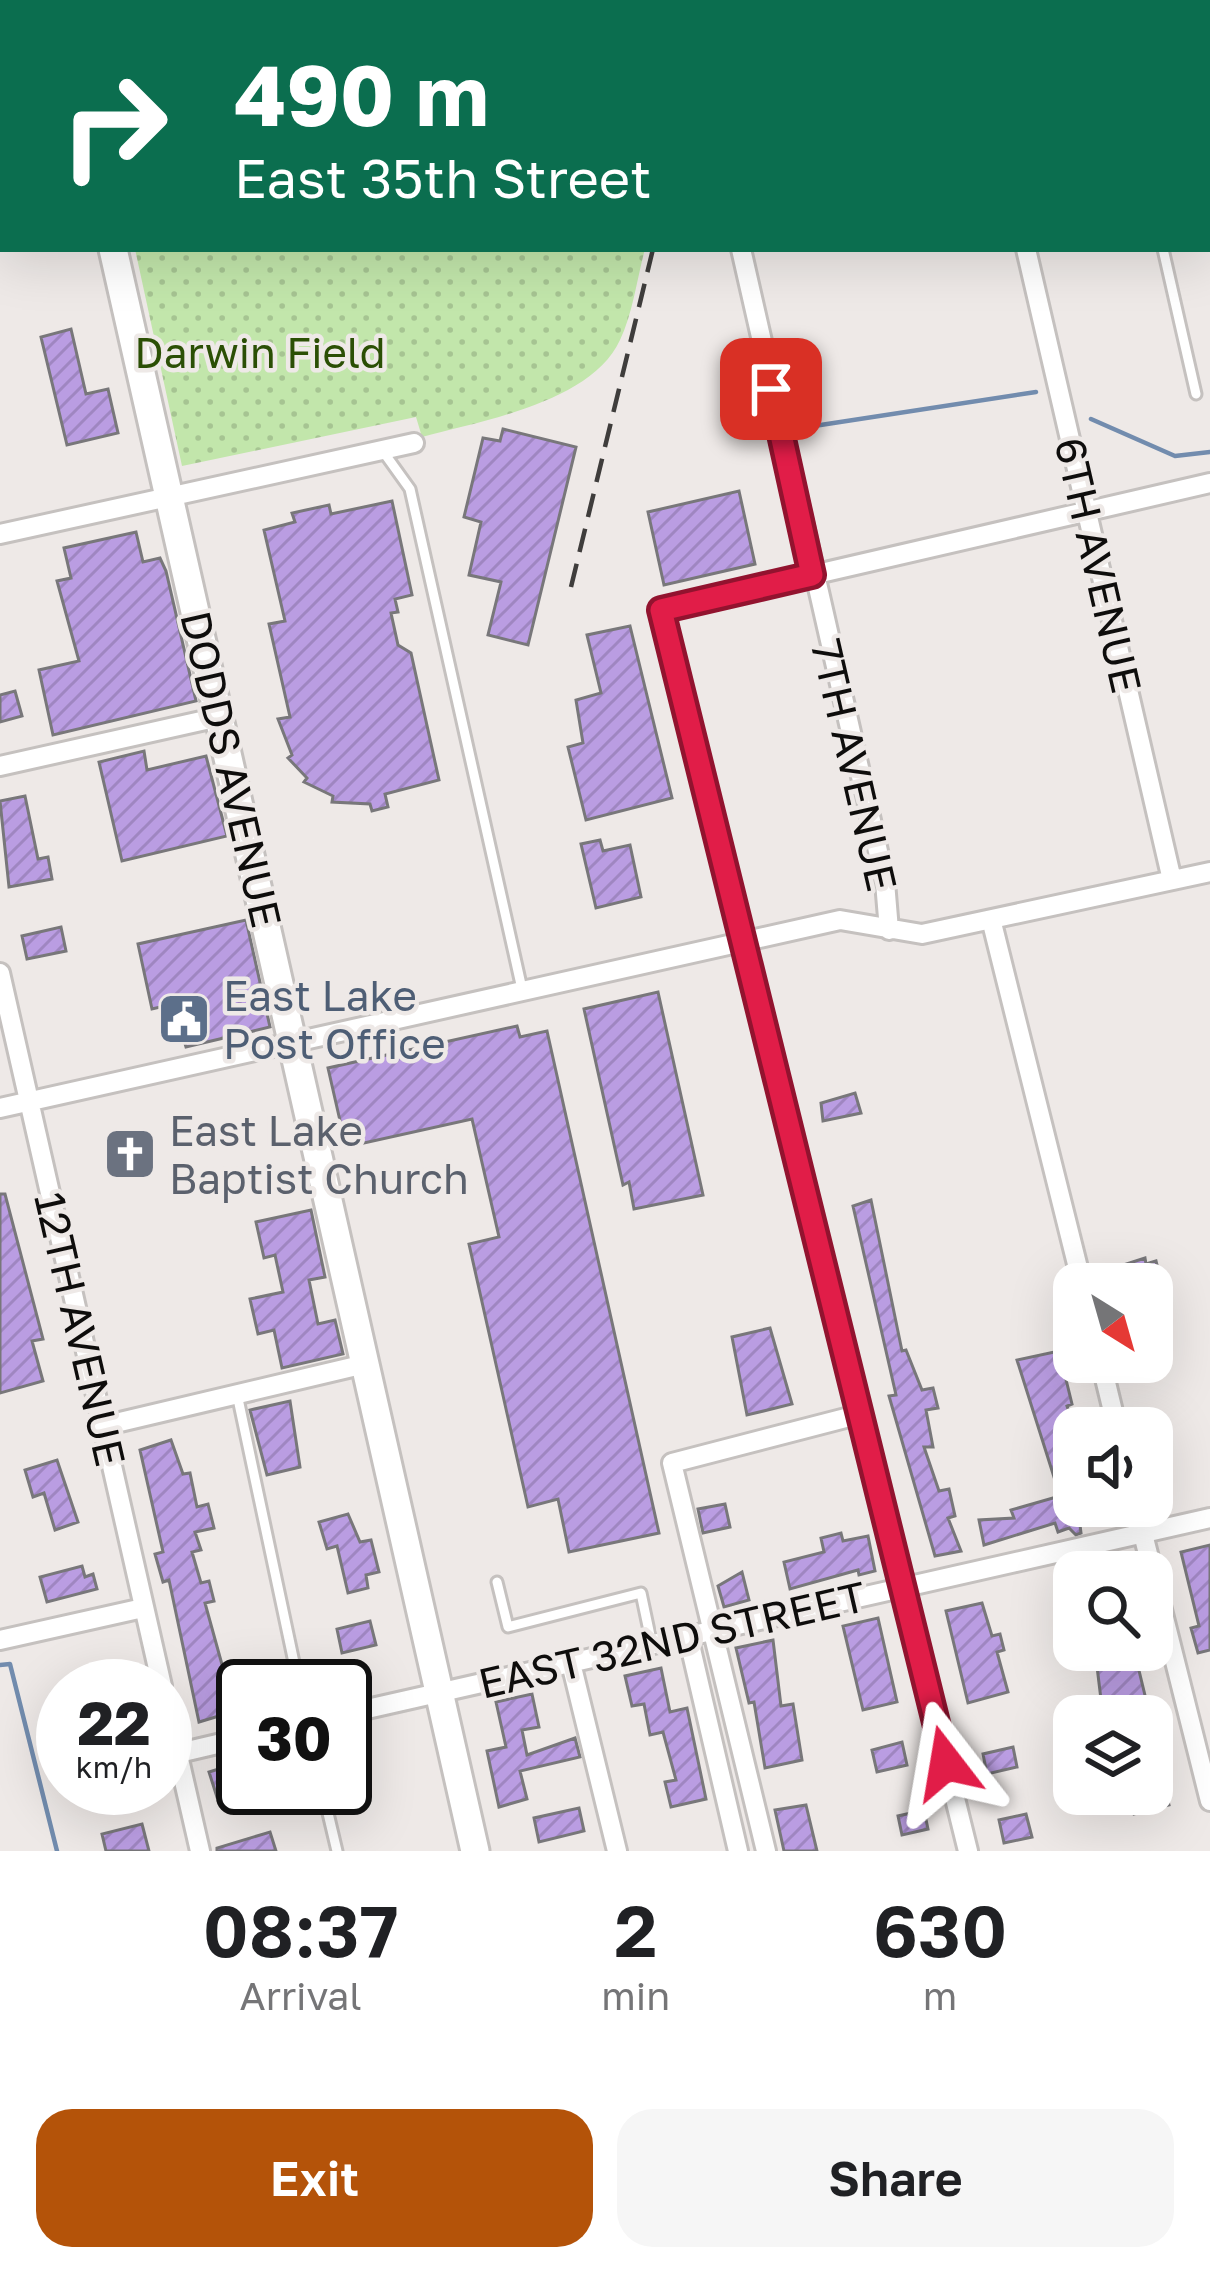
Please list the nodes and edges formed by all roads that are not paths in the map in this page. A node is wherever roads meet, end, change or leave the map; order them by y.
1 (113, 252) edge
2 (742, 252) edge
3 (1027, 252) edge
4 (1164, 252) edge
5 (1196, 394) dead end
6 (414, 443) dead end
7 (382, 450) junction
8 (1210, 483) edge
9 (170, 497) junction
10 (1087, 512) junction
11 (0, 534) edge
12 (812, 575) junction
13 (219, 717) junction
14 (0, 766) edge
15 (1210, 872) edge
16 (1172, 880) junction
17 (992, 923) junction
18 (890, 930) junction
19 (740, 941) junction
20 (0, 973) edge
21 (522, 989) junction
22 (293, 1038) junction
23 (30, 1101) junction
24 (0, 1108) edge
25 (1077, 1263) edge
26 (365, 1364) junction
27 (237, 1394) junction
28 (861, 1414) junction
29 (103, 1426) junction
30 (1210, 1518) edge
31 (1142, 1527) edge
32 (1143, 1532) junction
33 (497, 1582) dead end
34 (902, 1587) junction
35 (143, 1608) junction
36 (711, 1631) junction
37 (688, 1636) junction
38 (0, 1640) edge
39 (652, 1645) junction
40 (155, 1659) edge
41 (293, 1659) edge
42 (571, 1663) junction
43 (438, 1692) junction
44 (372, 1708) edge
45 (1210, 1802) edge
46 (192, 1815) edge
47 (328, 1815) edge
48 (200, 1851) edge
49 (337, 1851) edge
50 (475, 1851) edge
51 (616, 1851) edge
52 (738, 1851) edge
53 (766, 1851) edge
54 (968, 1851) edge

1 - 9 street, DODDS AVENUE
2 - 12 street, 7TH AVENUE
3 - 10 street, 6TH AVENUE
4 - 5 lane
6 - 7 street
7 - 9 street
7 - 21 lane
8 - 10 street
9 - 11 street
9 - 13 street, DODDS AVENUE
10 - 12 street
10 - 16 street, 6TH AVENUE
12 - 18 street, 7TH AVENUE
12 - 19 street
13 - 14 street
13 - 22 street, DODDS AVENUE
15 - 16 street
16 - 17 street
17 - 18 street
17 - 25 street
18 - 19 street
19 - 21 street
19 - 28 street
20 - 23 street, 12TH AVENUE
21 - 22 street
22 - 23 street
22 - 26 street, DODDS AVENUE
23 - 24 street
23 - 29 street, 12TH AVENUE
26 - 27 street
26 - 43 street, DODDS AVENUE
27 - 29 street
27 - 41 lane
28 - 34 street
28 - 36 street
29 - 35 street, 12TH AVENUE
30 - 32 street, EAST 32ND STREET
31 - 32 street
32 - 34 street, EAST 32ND STREET
32 - 45 street
33 - 39 lane
34 - 36 street, EAST 32ND STREET
34 - 54 street
35 - 38 street
35 - 40 street, 12TH AVENUE
36 - 37 street, EAST 32ND STREET
36 - 53 street
37 - 39 street, EAST 32ND STREET
37 - 52 street
39 - 42 street, EAST 32ND STREET
42 - 43 street, EAST 32ND STREET
42 - 51 street
43 - 44 street, EAST 32ND STREET
43 - 50 street, DODDS AVENUE
46 - 48 street
47 - 49 lane

